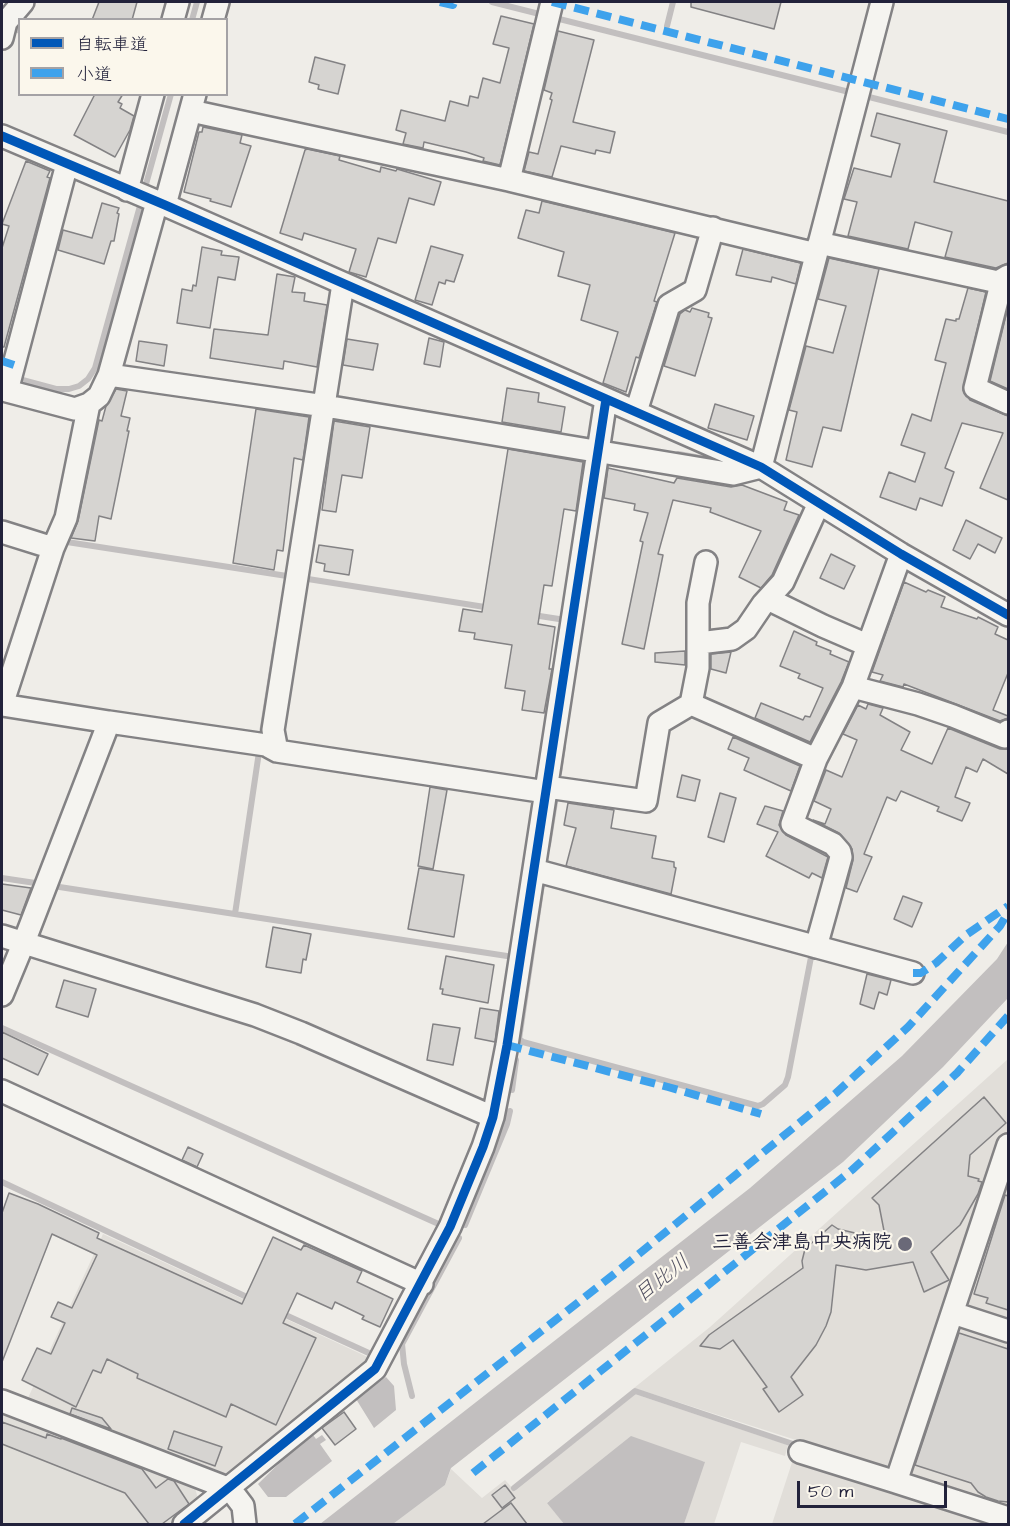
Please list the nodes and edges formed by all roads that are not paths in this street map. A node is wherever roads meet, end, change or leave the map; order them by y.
1 (22, 2) edge
2 (178, 2) edge
3 (218, 2) edge
4 (882, 2) edge
5 (550, 12) edge
6 (174, 18) edge
7 (214, 18) edge
8 (2, 38) edge
9 (153, 96) edge
10 (193, 103) edge
11 (2, 136) edge
12 (67, 164) junction
13 (509, 180) junction
14 (147, 198) junction
15 (713, 228) junction
16 (818, 248) junction
17 (1003, 279) edge
18 (343, 284) junction
19 (1000, 324) edge
20 (109, 375) junction
21 (7, 384) edge
22 (606, 399) junction
23 (1008, 403) edge
24 (89, 404) junction
25 (325, 406) junction
26 (636, 412) junction
27 (598, 452) junction
28 (761, 467) junction
29 (819, 503) junction
30 (2, 532) edge
31 (53, 548) junction
32 (901, 554) junction
33 (705, 562) dead end
34 (768, 599) junction
35 (1008, 615) edge
36 (699, 642) junction
37 (867, 645) junction
38 (853, 687) junction
39 (691, 704) junction
40 (2, 705) edge
41 (109, 722) junction
42 (1008, 731) edge
43 (277, 751) junction
44 (816, 759) junction
45 (547, 789) junction
46 (534, 870) junction
47 (2, 936) edge
48 (24, 942) junction
49 (816, 947) junction
50 (913, 973) dead end
51 (2, 995) edge
52 (2, 1091) edge
53 (493, 1117) junction
54 (1008, 1145) edge
55 (422, 1284) junction
56 (953, 1313) junction
57 (1008, 1331) edge
58 (2, 1401) edge
59 (800, 1452) dead end
60 (896, 1482) junction
61 (230, 1489) junction
62 (1008, 1518) edge
63 (184, 1524) edge
64 (245, 1524) edge

1 - 8 street
2 - 6 street
3 - 7 street
4 - 16 street
5 - 13 street
9 - 14 street
10 - 13 street
10 - 14 street
11 - 12 street
12 - 14 street
12 - 21 street
13 - 15 street
14 - 18 street
14 - 20 street
15 - 16 street
15 - 26 street
16 - 17 street
16 - 28 street
17 - 19 street
18 - 22 street
18 - 25 street
19 - 23 street
20 - 24 street
20 - 25 street
21 - 24 street
22 - 26 street
22 - 27 street
24 - 31 street
25 - 27 street
25 - 43 street
26 - 28 street
27 - 28 street
27 - 45 street
28 - 29 street
29 - 32 street
29 - 34 street
30 - 31 street
31 - 40 street
32 - 35 street
32 - 37 street
33 - 36 street
34 - 36 street
34 - 37 street
36 - 39 street
37 - 38 street
38 - 42 street
38 - 44 street
39 - 44 street
39 - 45 street
40 - 41 street
41 - 43 street
41 - 48 street
43 - 45 street
44 - 49 street
45 - 46 street
46 - 49 street
46 - 53 street
47 - 48 street
48 - 51 street
48 - 53 street
49 - 50 street
52 - 55 street
53 - 55 street
54 - 56 street
55 - 61 street
56 - 57 street
56 - 60 street
58 - 61 street
59 - 60 street
60 - 62 street
61 - 63 street
61 - 64 street

